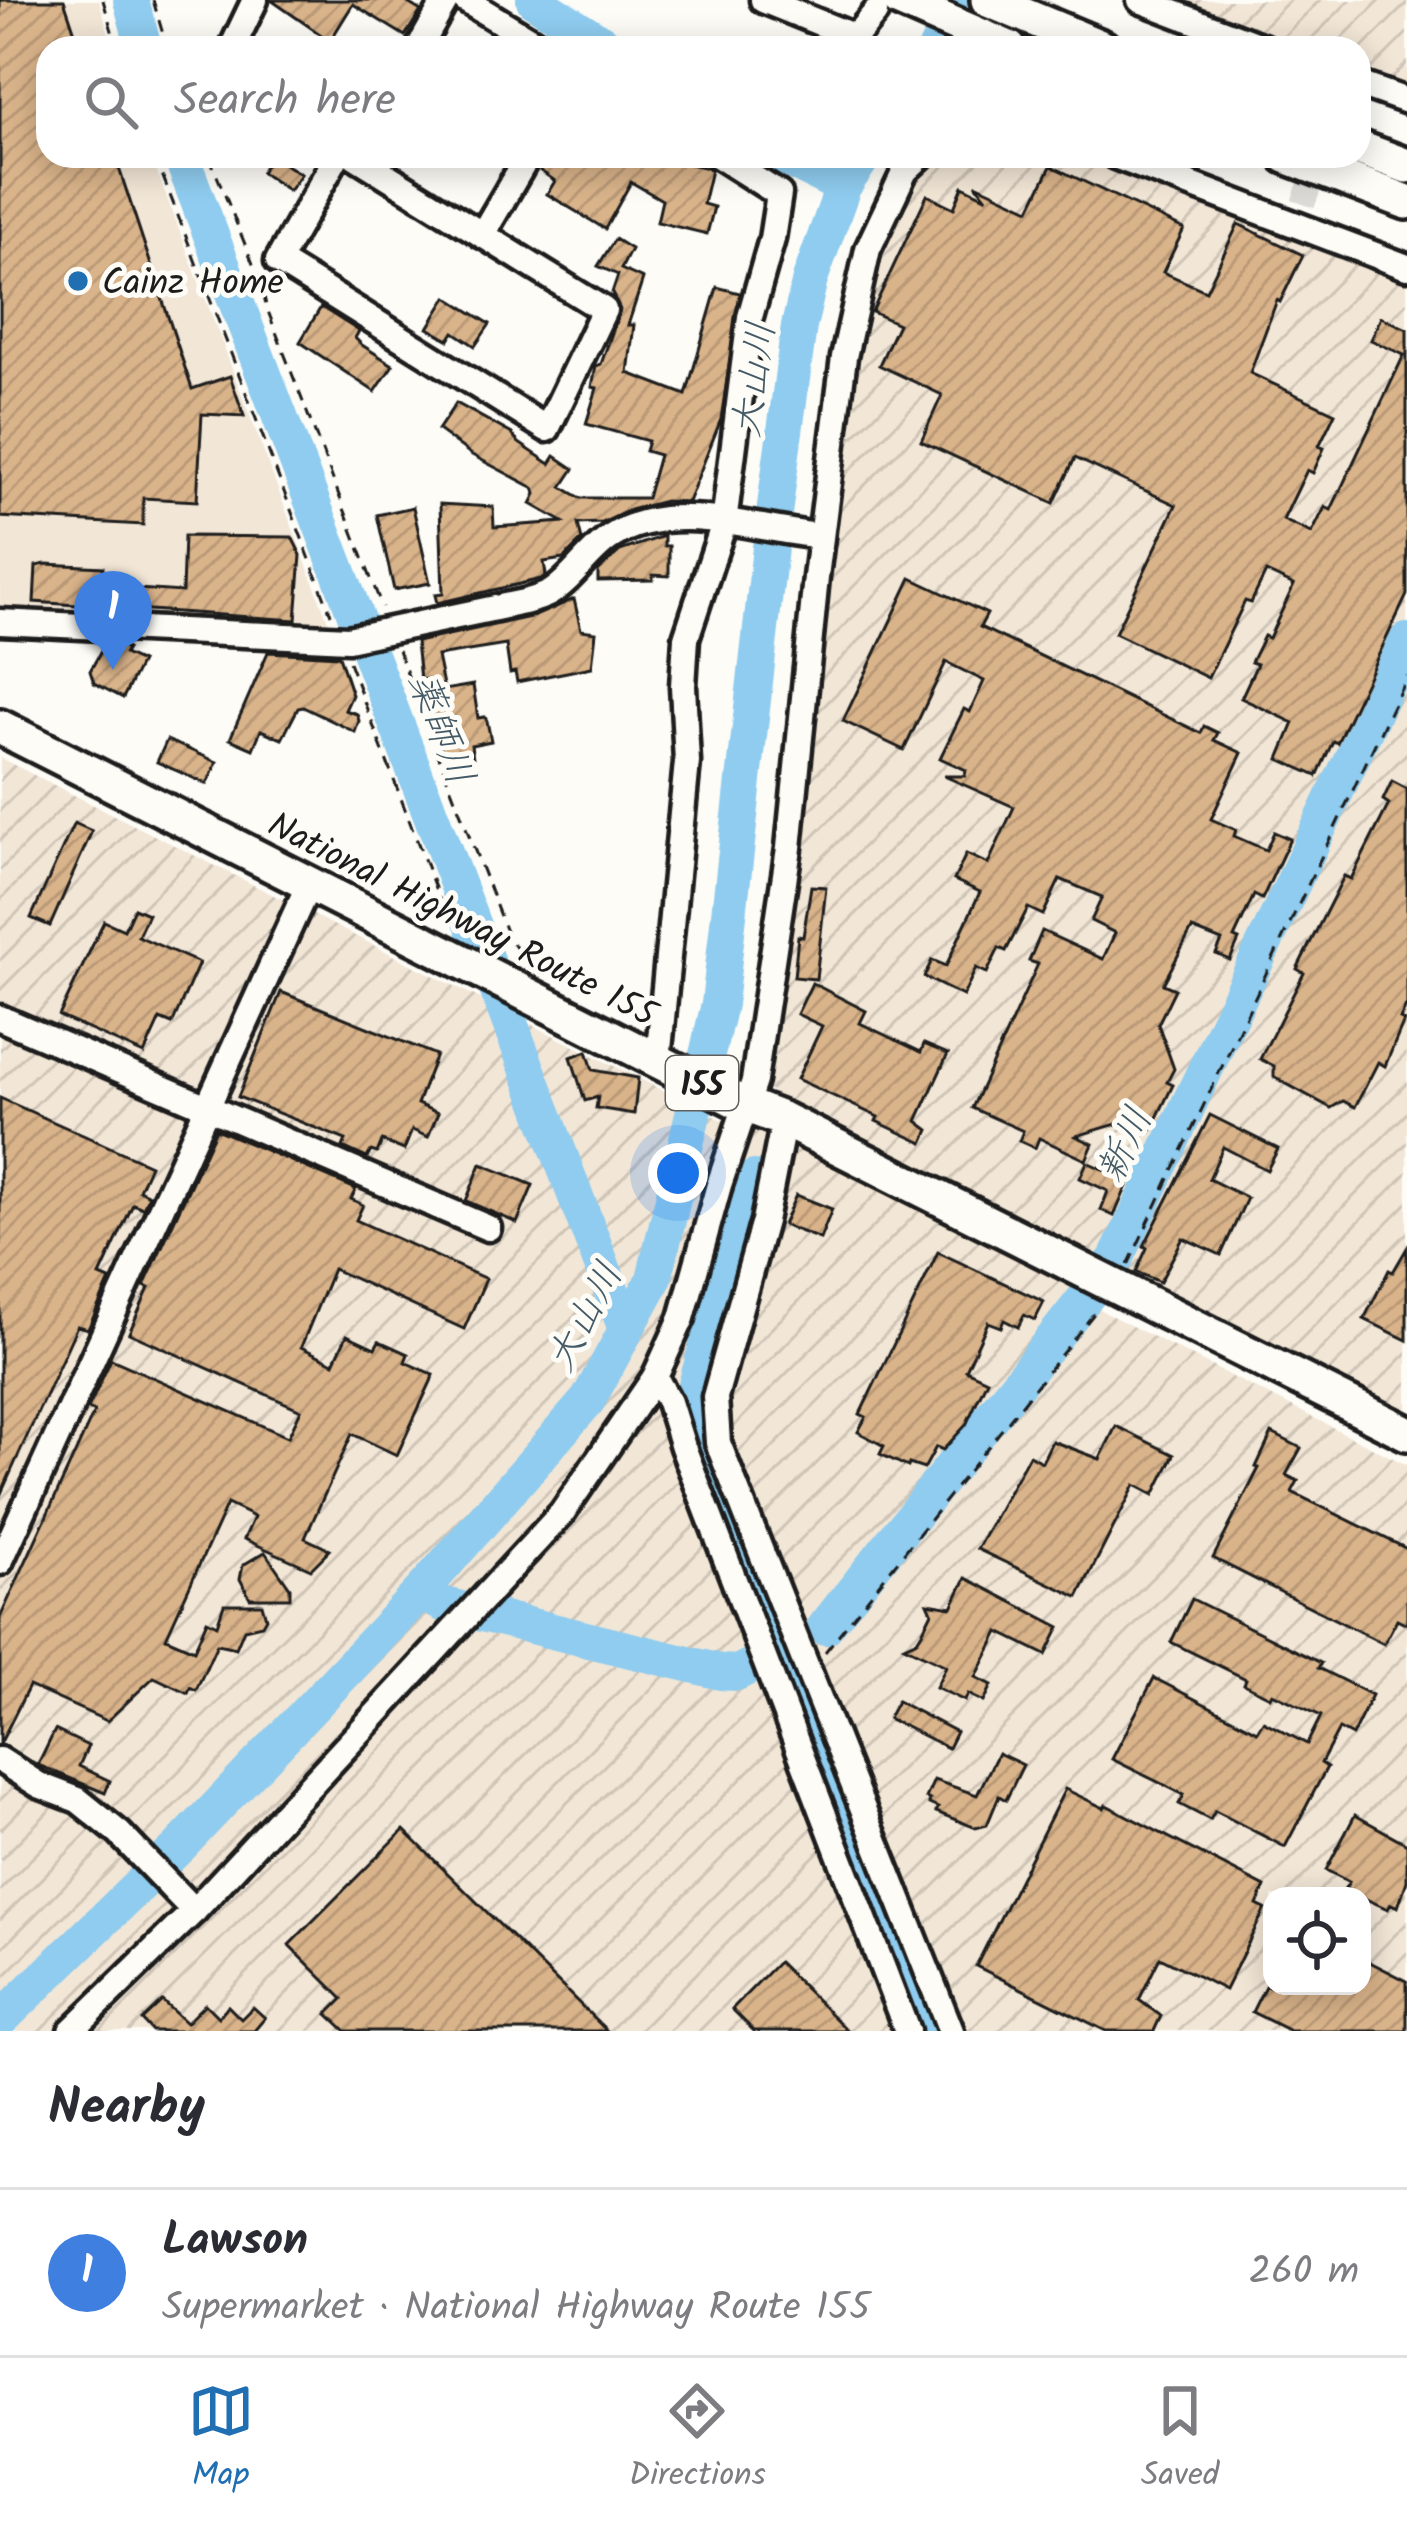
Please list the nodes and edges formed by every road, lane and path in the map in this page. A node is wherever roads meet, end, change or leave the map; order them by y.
1 (103, 0) edge
2 (153, 0) edge
3 (255, 0) edge
4 (446, 0) edge
5 (465, 0) edge
6 (763, 0) edge
7 (988, 0) edge
8 (1140, 0) edge
9 (894, 6) edge
10 (114, 36) edge
11 (164, 36) edge
12 (238, 36) edge
13 (426, 36) edge
14 (524, 36) edge
15 (853, 36) edge
16 (856, 36) edge
17 (976, 36) edge
18 (1075, 36) edge
19 (1234, 36) edge
20 (1371, 88) edge
21 (1407, 100) edge
22 (1371, 152) edge
23 (1407, 166) edge
24 (160, 168) edge
25 (214, 168) edge
26 (330, 168) edge
27 (374, 168) edge
28 (521, 168) edge
29 (737, 168) edge
30 (908, 168) edge
31 (1152, 168) edge
32 (1318, 168) edge
33 (1407, 202) edge
34 (482, 235) junction
35 (1407, 267) edge
36 (729, 524) junction
37 (809, 535) junction
38 (0, 622) edge
39 (387, 630) junction
40 (344, 639) junction
41 (1407, 676) edge
42 (0, 727) edge
43 (309, 884) junction
44 (450, 955) junction
45 (526, 994) junction
46 (0, 1018) edge
47 (658, 1060) junction
48 (745, 1105) junction
49 (205, 1109) junction
50 (784, 1120) junction
51 (488, 1228) dead end
52 (1115, 1286) junction
53 (655, 1377) junction
54 (1407, 1433) edge
55 (0, 1562) edge
56 (809, 1672) junction
57 (0, 1760) edge
58 (194, 1911) junction
59 (71, 2031) edge
60 (907, 2031) edge
61 (950, 2031) edge

1 - 10 path
2 - 11 path
3 - 12 street
4 - 13 street
5 - 14 street
6 - 15 street
7 - 18 highway
8 - 19 street
9 - 16 street
9 - 17 highway
20 - 21 street
22 - 23 highway
24 - 40 path
25 - 39 path
26 - 34 street
27 - 34 street
28 - 34 street
29 - 36 street
30 - 37 street
31 - 35 street
32 - 33 highway
36 - 37 street
36 - 39 street
36 - 47 street
37 - 48 street
38 - 40 street
39 - 40 street
39 - 45 path
40 - 44 path
41 - 52 path
42 - 43 highway, National Highway Route 155 / 155
43 - 44 highway, National Highway Route 155 / 155
43 - 49 street
44 - 45 highway, National Highway Route 155 / 155
45 - 47 highway, National Highway Route 155 / 155
46 - 49 street
47 - 48 highway, National Highway Route 155 / 155
48 - 50 highway, National Highway Route 155 / 155
48 - 53 street
49 - 51 street
49 - 55 street
50 - 52 highway, National Highway Route 155 / 155
50 - 56 street
52 - 54 highway, National Highway Route 155 / 155
52 - 56 path
53 - 58 street
53 - 60 street
56 - 61 street
57 - 58 street
58 - 59 street

